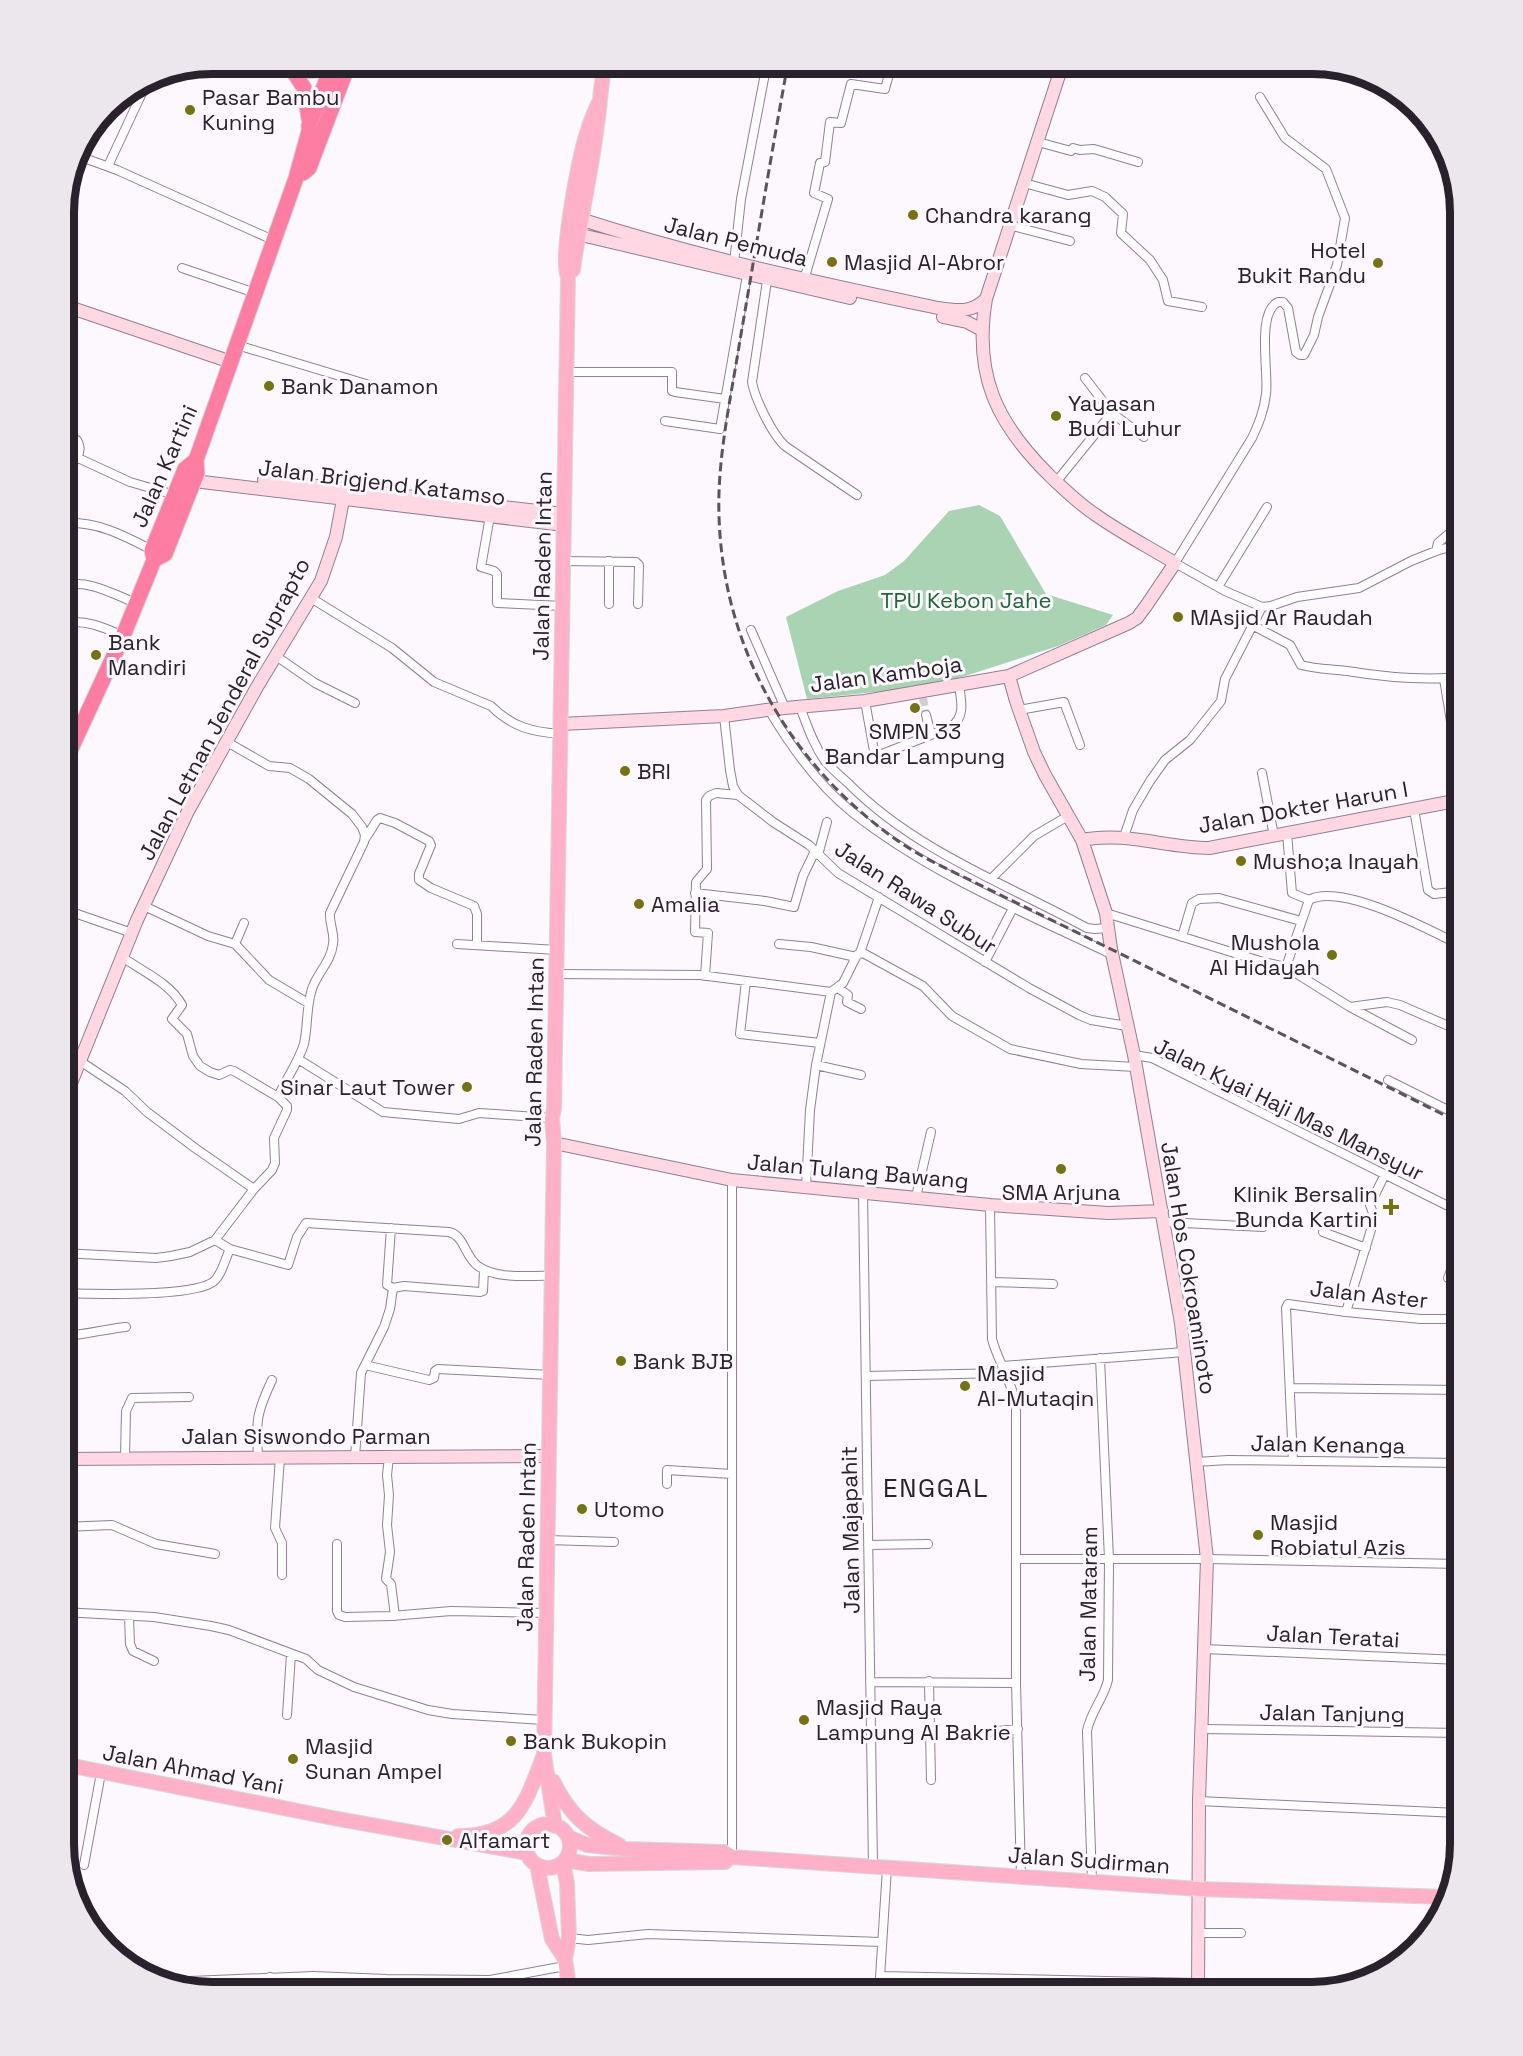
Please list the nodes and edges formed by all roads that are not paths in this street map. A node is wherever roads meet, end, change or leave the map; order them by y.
1 (295, 74) edge
2 (328, 74) edge
3 (345, 74) edge
4 (603, 74) edge
5 (766, 74) edge
6 (889, 74) edge
7 (1060, 74) edge
8 (143, 92) edge
9 (1260, 97) dead end
10 (598, 104) junction
11 (309, 125) junction
12 (1038, 142) junction
13 (84, 158) edge
14 (1138, 162) dead end
15 (108, 166) junction
16 (296, 178) junction
17 (1024, 183) junction
18 (580, 219) junction
19 (1009, 225) junction
20 (577, 234) junction
21 (273, 240) junction
22 (630, 241) junction
23 (1070, 241) dead end
24 (734, 263) junction
25 (719, 264) junction
26 (182, 268) dead end
27 (747, 275) junction
28 (568, 277) junction
29 (767, 279) junction
30 (804, 280) junction
31 (255, 293) junction
32 (986, 299) junction
33 (1203, 307) dead end
34 (74, 309) edge
35 (981, 330) junction
36 (237, 345) junction
37 (231, 362) junction
38 (567, 372) junction
39 (1085, 378) dead end
40 (376, 387) dead end
41 (725, 399) junction
42 (1112, 413) junction
43 (665, 421) dead end
44 (1144, 437) dead end
45 (74, 439) edge
46 (78, 458) junction
47 (74, 461) edge
48 (196, 471) junction
49 (1056, 482) junction
50 (344, 494) junction
51 (176, 495) junction
52 (857, 495) dead end
53 (1267, 507) dead end
54 (490, 516) junction
55 (564, 519) junction
56 (74, 524) edge
57 (1450, 533) edge
58 (1450, 547) edge
59 (1436, 551) junction
60 (153, 555) junction
61 (564, 561) junction
62 (609, 561) junction
63 (1175, 563) junction
64 (74, 584) edge
65 (1218, 587) junction
66 (312, 598) junction
67 (136, 603) junction
68 (609, 604) dead end
69 (638, 604) dead end
70 (563, 606) junction
71 (1262, 607) junction
72 (74, 623) edge
73 (1252, 625) junction
74 (751, 630) dead end
75 (123, 636) junction
76 (276, 656) junction
77 (1009, 676) junction
78 (1450, 678) edge
79 (1444, 679) junction
80 (959, 685) junction
81 (865, 701) junction
82 (355, 703) dead end
83 (800, 707) junction
84 (785, 708) junction
85 (769, 710) junction
86 (1019, 710) junction
87 (926, 715) tunnel mouth
88 (1450, 715) edge
89 (724, 717) junction
90 (561, 729) junction
91 (931, 734) junction
92 (74, 742) edge
93 (227, 742) junction
94 (1080, 745) dead end
95 (1262, 773) dead end
96 (738, 795) junction
97 (1450, 802) edge
98 (1414, 809) junction
99 (1068, 816) junction
100 (827, 822) dead end
101 (1287, 833) junction
102 (1274, 836) junction
103 (1124, 837) junction
104 (365, 839) junction
105 (1082, 840) junction
106 (817, 853) junction
107 (991, 879) junction
108 (1450, 892) edge
109 (695, 893) junction
110 (879, 897) junction
111 (1309, 900) junction
112 (144, 906) junction
113 (1011, 912) dead end
114 (74, 913) edge
115 (1106, 913) junction
116 (1301, 921) junction
117 (244, 923) dead end
118 (1108, 928) junction
119 (132, 933) junction
120 (1182, 937) junction
121 (1450, 940) edge
122 (235, 944) junction
123 (457, 944) dead end
124 (778, 944) dead end
125 (477, 945) junction
126 (557, 950) junction
127 (858, 955) junction
128 (1113, 955) junction
129 (122, 957) junction
130 (986, 962) junction
131 (1286, 967) junction
132 (557, 974) junction
133 (705, 976) junction
134 (746, 981) junction
135 (835, 990) junction
136 (308, 1003) junction
137 (1350, 1007) junction
138 (861, 1009) dead end
139 (1127, 1026) junction
140 (1450, 1027) edge
141 (1412, 1040) dead end
142 (820, 1042) junction
143 (298, 1059) junction
144 (80, 1061) junction
145 (1135, 1061) junction
146 (816, 1065) junction
147 (861, 1075) dead end
148 (74, 1076) edge
149 (1388, 1080) dead end
150 (278, 1097) junction
151 (1450, 1111) edge
152 (552, 1118) junction
153 (931, 1132) dead end
154 (554, 1143) junction
155 (1385, 1174) junction
156 (732, 1180) junction
157 (806, 1187) junction
158 (254, 1189) junction
159 (863, 1192) junction
160 (916, 1197) junction
161 (990, 1205) junction
162 (1450, 1207) edge
163 (1163, 1216) junction
164 (1263, 1227) dead end
165 (391, 1228) junction
166 (1323, 1232) dead end
167 (215, 1240) junction
168 (1366, 1248) junction
169 (230, 1249) junction
170 (74, 1254) edge
171 (484, 1270) junction
172 (1450, 1273) edge
173 (552, 1276) junction
174 (1448, 1278) dead end
175 (991, 1282) junction
176 (1053, 1284) dead end
177 (393, 1288) junction
178 (74, 1293) edge
179 (1346, 1312) junction
180 (1450, 1319) edge
181 (126, 1328) dead end
182 (74, 1335) edge
183 (1184, 1352) junction
184 (1100, 1358) junction
185 (365, 1365) junction
186 (1004, 1369) junction
187 (550, 1375) junction
188 (866, 1376) junction
189 (272, 1380) dead end
190 (1291, 1388) junction
191 (1450, 1390) edge
192 (189, 1397) dead end
193 (549, 1456) junction
194 (258, 1457) junction
195 (280, 1457) junction
196 (355, 1457) junction
197 (389, 1457) junction
198 (125, 1458) junction
199 (74, 1459) edge
200 (1293, 1461) junction
201 (1196, 1462) junction
202 (1450, 1463) edge
203 (732, 1473) junction
204 (667, 1484) dead end
205 (74, 1527) edge
206 (547, 1540) junction
207 (615, 1542) dead end
208 (337, 1544) dead end
209 (928, 1544) dead end
210 (868, 1545) junction
211 (215, 1554) dead end
212 (1017, 1559) junction
213 (1109, 1559) junction
214 (1207, 1559) junction
215 (1450, 1564) edge
216 (282, 1575) dead end
217 (74, 1613) edge
218 (546, 1614) junction
219 (129, 1616) junction
220 (395, 1616) junction
221 (1204, 1648) junction
222 (291, 1654) junction
223 (1450, 1660) edge
224 (154, 1661) dead end
225 (928, 1681) junction
226 (870, 1682) junction
227 (1016, 1683) junction
228 (287, 1715) dead end
229 (544, 1720) junction
230 (1018, 1729) junction
231 (1203, 1729) junction
232 (1450, 1733) edge
233 (968, 1734) dead end
234 (545, 1760) junction
235 (74, 1767) edge
236 (101, 1773) junction
237 (931, 1780) dead end
238 (1199, 1801) junction
239 (1450, 1813) edge
240 (555, 1826) junction
241 (432, 1836) junction
242 (568, 1837) junction
243 (626, 1849) junction
244 (527, 1853) junction
245 (731, 1857) junction
246 (564, 1862) junction
247 (84, 1865) dead end
248 (537, 1865) junction
249 (880, 1867) junction
250 (1022, 1877) junction
251 (1092, 1882) junction
252 (1199, 1889) junction
253 (1439, 1898) edge
254 (1199, 1933) junction
255 (1241, 1933) dead end
256 (569, 1938) junction
257 (882, 1942) junction
258 (565, 1962) junction
259 (881, 1976) junction
260 (270, 1977) junction
261 (943, 1978) junction
262 (191, 1981) edge
263 (270, 1982) edge
264 (568, 1982) edge
265 (880, 1982) edge
266 (943, 1982) edge
267 (1036, 1982) edge
268 (1198, 1982) edge

1 - 11 highway
2 - 11 highway, Jalan Kartini
3 - 16 highway, Jalan Kartini
4 - 10 main road, Jalan Raden Intan
5 - 24 street
6 - 30 street
7 - 12 street
8 - 15 street
9 - 63 street
10 - 18 main road, Jalan Raden Intan
10 - 28 main road, Jalan Raden Intan
11 - 16 highway, Jalan Kartini
12 - 14 street
12 - 17 street
13 - 15 street
15 - 21 street
16 - 21 highway, Jalan Kartini
17 - 19 street
17 - 33 street
18 - 20 main road, Jalan Raden Intan
18 - 22 street, Jalan Pemuda
19 - 23 street
19 - 32 street
20 - 22 street, Jalan Pemuda
20 - 28 main road, Jalan Raden Intan
21 - 31 highway, Jalan Kartini
22 - 25 street, Jalan Pemuda
24 - 25 street, Jalan Pemuda
24 - 29 street, Jalan Pemuda
25 - 27 street, Jalan Pemuda
26 - 31 street
27 - 29 street, Jalan Pemuda
27 - 41 street
28 - 38 main road, Jalan Raden Intan
29 - 30 street, Jalan Pemuda
29 - 35 street, Jalan Pemuda
29 - 52 street
30 - 32 street, Jalan Pemuda
31 - 36 highway, Jalan Kartini
32 - 35 street
34 - 37 street
35 - 49 street
36 - 37 highway, Jalan Kartini
36 - 40 street
37 - 48 highway, Jalan Kartini
38 - 41 street
38 - 55 main road, Jalan Raden Intan
39 - 42 street
41 - 43 street
42 - 44 street
42 - 49 street
45 - 46 street
46 - 47 street
46 - 51 street
48 - 50 street, Jalan Brigjend Katamso
48 - 51 highway, Jalan Kartini
48 - 60 highway
49 - 63 street
50 - 54 street, Jalan Brigjend Katamso
50 - 55 street, Jalan Brigjend Katamso
50 - 66 street, Jalan Letnan Jenderal Suprapto
51 - 60 highway, Jalan Kartini
53 - 65 street
54 - 55 street, Jalan Brigjend Katamso
54 - 70 street
55 - 61 main road, Jalan Raden Intan
56 - 60 street
57 - 59 street
58 - 59 street
59 - 71 street
60 - 67 highway, Jalan Kartini
61 - 62 street
61 - 70 main road, Jalan Raden Intan
62 - 68 street
62 - 69 street
63 - 65 street
63 - 77 street, Jalan Kamboja
64 - 67 street
65 - 71 street
66 - 76 street, Jalan Letnan Jenderal Suprapto
66 - 90 street
67 - 75 highway, Jalan Kartini
70 - 90 main road, Jalan Raden Intan
71 - 73 street
72 - 75 street
73 - 79 street
73 - 103 street
74 - 84 street
75 - 92 highway, Jalan Kartini
76 - 82 street
76 - 93 street, Jalan Letnan Jenderal Suprapto
77 - 80 street, Jalan Kamboja
77 - 86 street, Jalan Hos Cokroaminoto
78 - 79 street
79 - 88 street
80 - 81 street, Jalan Kamboja
80 - 91 street
81 - 83 street, Jalan Kamboja
81 - 91 street
83 - 84 street, Jalan Kamboja
83 - 107 street
84 - 85 street, Jalan Kamboja
85 - 89 street, Jalan Kamboja
85 - 128 street
86 - 94 street
86 - 99 street, Jalan Hos Cokroaminoto
87 - 91 street
89 - 90 street, Jalan Kamboja
89 - 96 street
90 - 126 main road, Jalan Raden Intan
93 - 104 street
93 - 112 street, Jalan Letnan Jenderal Suprapto
95 - 102 street
96 - 106 street, Jalan Rawa Subur
96 - 109 street
97 - 98 street, Jalan Dokter Harun I
98 - 101 street, Jalan Dokter Harun I
98 - 108 street
99 - 105 street, Jalan Hos Cokroaminoto
99 - 107 street
100 - 106 street
101 - 102 street, Jalan Dokter Harun I
101 - 111 street
102 - 103 street, Jalan Dokter Harun I
103 - 105 street, Jalan Dokter Harun I
104 - 125 street
104 - 136 street
105 - 115 street, Jalan Hos Cokroaminoto
106 - 109 street
106 - 110 street, Jalan Rawa Subur
107 - 118 street
109 - 133 street
110 - 127 street
110 - 130 street, Jalan Rawa Subur
111 - 116 street
111 - 121 street
112 - 119 street, Jalan Letnan Jenderal Suprapto
112 - 122 street
113 - 130 street
114 - 119 street
115 - 118 street, Jalan Hos Cokroaminoto
115 - 120 street
116 - 120 street
116 - 131 street
117 - 122 street
118 - 128 street, Jalan Hos Cokroaminoto
119 - 129 street, Jalan Letnan Jenderal Suprapto
120 - 131 street
122 - 136 street
123 - 125 street
124 - 127 street
125 - 126 street
126 - 132 main road, Jalan Raden Intan
127 - 135 street
127 - 145 street
128 - 139 street, Jalan Hos Cokroaminoto
129 - 144 street, Jalan Letnan Jenderal Suprapto
129 - 150 street
130 - 139 street, Jalan Rawa Subur
131 - 137 street
132 - 133 street
132 - 152 main road, Jalan Raden Intan
133 - 134 street
134 - 135 street
134 - 142 street
135 - 138 street
135 - 142 street
136 - 143 street
137 - 140 street
137 - 141 street
139 - 145 street, Jalan Hos Cokroaminoto
142 - 146 street
143 - 150 street
143 - 152 street
144 - 148 street, Jalan Letnan Jenderal Suprapto
144 - 158 street
145 - 155 street, Jalan Kyai Haji Mas Mansyur
145 - 163 street, Jalan Hos Cokroaminoto
146 - 147 street
146 - 157 street
149 - 151 street
150 - 158 street
152 - 154 main road, Jalan Raden Intan
153 - 160 street
154 - 156 street, Jalan Tulang Bawang
154 - 173 main road, Jalan Raden Intan
155 - 162 street, Jalan Kyai Haji Mas Mansyur
155 - 168 street
156 - 157 street, Jalan Tulang Bawang
156 - 203 street
157 - 159 street, Jalan Tulang Bawang
158 - 167 street
159 - 160 street, Jalan Tulang Bawang
159 - 188 street, Jalan Majapahit
160 - 161 street, Jalan Tulang Bawang
161 - 163 street, Jalan Tulang Bawang
161 - 175 street
163 - 164 street
163 - 183 street, Jalan Hos Cokroaminoto
165 - 169 street
165 - 171 street
165 - 177 street
166 - 168 street
167 - 169 street
167 - 170 street
168 - 179 street
169 - 178 street
171 - 173 street
171 - 177 street
172 - 174 street
173 - 187 main road, Jalan Raden Intan
175 - 176 street
175 - 186 street
177 - 185 street
179 - 180 street, Jalan Aster
179 - 190 street, Jalan Aster
181 - 182 street
183 - 184 street
183 - 201 street, Jalan Hos Cokroaminoto
184 - 186 street
184 - 213 street, Jalan Mataram
185 - 187 street
185 - 196 street
186 - 188 street
186 - 212 street
187 - 193 main road, Jalan Raden Intan
188 - 210 street, Jalan Majapahit
189 - 194 street
190 - 191 street
190 - 200 street, Jalan Aster
192 - 198 street
193 - 197 street, Jalan Siswondo Parman
193 - 206 main road, Jalan Raden Intan
194 - 195 street, Jalan Siswondo Parman
194 - 198 street, Jalan Siswondo Parman
195 - 196 street, Jalan Siswondo Parman
195 - 216 street
196 - 197 street, Jalan Siswondo Parman
197 - 220 street
198 - 199 street, Jalan Siswondo Parman
200 - 201 street, Jalan Kenanga
200 - 202 street, Jalan Kenanga
201 - 214 street, Jalan Hos Cokroaminoto
203 - 204 street
203 - 245 street
205 - 211 street
206 - 207 street
206 - 218 main road, Jalan Raden Intan
208 - 220 street
209 - 210 street
210 - 226 street, Jalan Majapahit
212 - 213 street
212 - 227 street
213 - 214 street
213 - 251 street, Jalan Mataram
214 - 215 street
214 - 221 street, Jalan Hos Cokroaminoto
217 - 219 street
218 - 220 street
218 - 229 main road, Jalan Raden Intan
219 - 222 street
219 - 224 street
221 - 223 street, Jalan Teratai
221 - 231 street, Jalan Hos Cokroaminoto
222 - 228 street
222 - 229 street
225 - 226 street
225 - 227 street
225 - 237 street
226 - 249 street, Jalan Majapahit
227 - 230 street
229 - 234 main road, Jalan Raden Intan
230 - 233 street
230 - 250 street
231 - 232 street, Jalan Tanjung
231 - 238 street, Jalan Hos Cokroaminoto
234 - 240 main road, Jalan Raden Intan
234 - 241 main road
234 - 243 main road
235 - 236 main road, Jalan Ahmad Yani
236 - 241 main road, Jalan Ahmad Yani
236 - 247 street
238 - 239 street
238 - 252 street, Jalan Hos Cokroaminoto
240 - 242 main road
240 - 244 main road
241 - 244 main road, Jalan Ahmad Yani
242 - 243 main road, Jalan Sudirman
242 - 246 main road
243 - 245 main road, Jalan Sudirman
244 - 248 main road
245 - 246 main road, Jalan Sudirman
245 - 249 main road, Jalan Sudirman
246 - 248 main road
246 - 256 main road
248 - 258 main road
249 - 250 main road, Jalan Sudirman
249 - 257 street, Jalan Majapahit
250 - 251 main road, Jalan Sudirman
251 - 252 main road, Jalan Sudirman
252 - 253 main road, Jalan Sudirman
252 - 254 street, Jalan Hos Cokroaminoto
254 - 255 street
254 - 268 street, Jalan Hos Cokroaminoto
256 - 257 street
256 - 258 main road
257 - 259 street, Jalan Majapahit
258 - 260 street
258 - 264 main road
259 - 261 street
259 - 265 street, Jalan Majapahit
260 - 262 street
260 - 263 street
261 - 266 street
261 - 267 street

